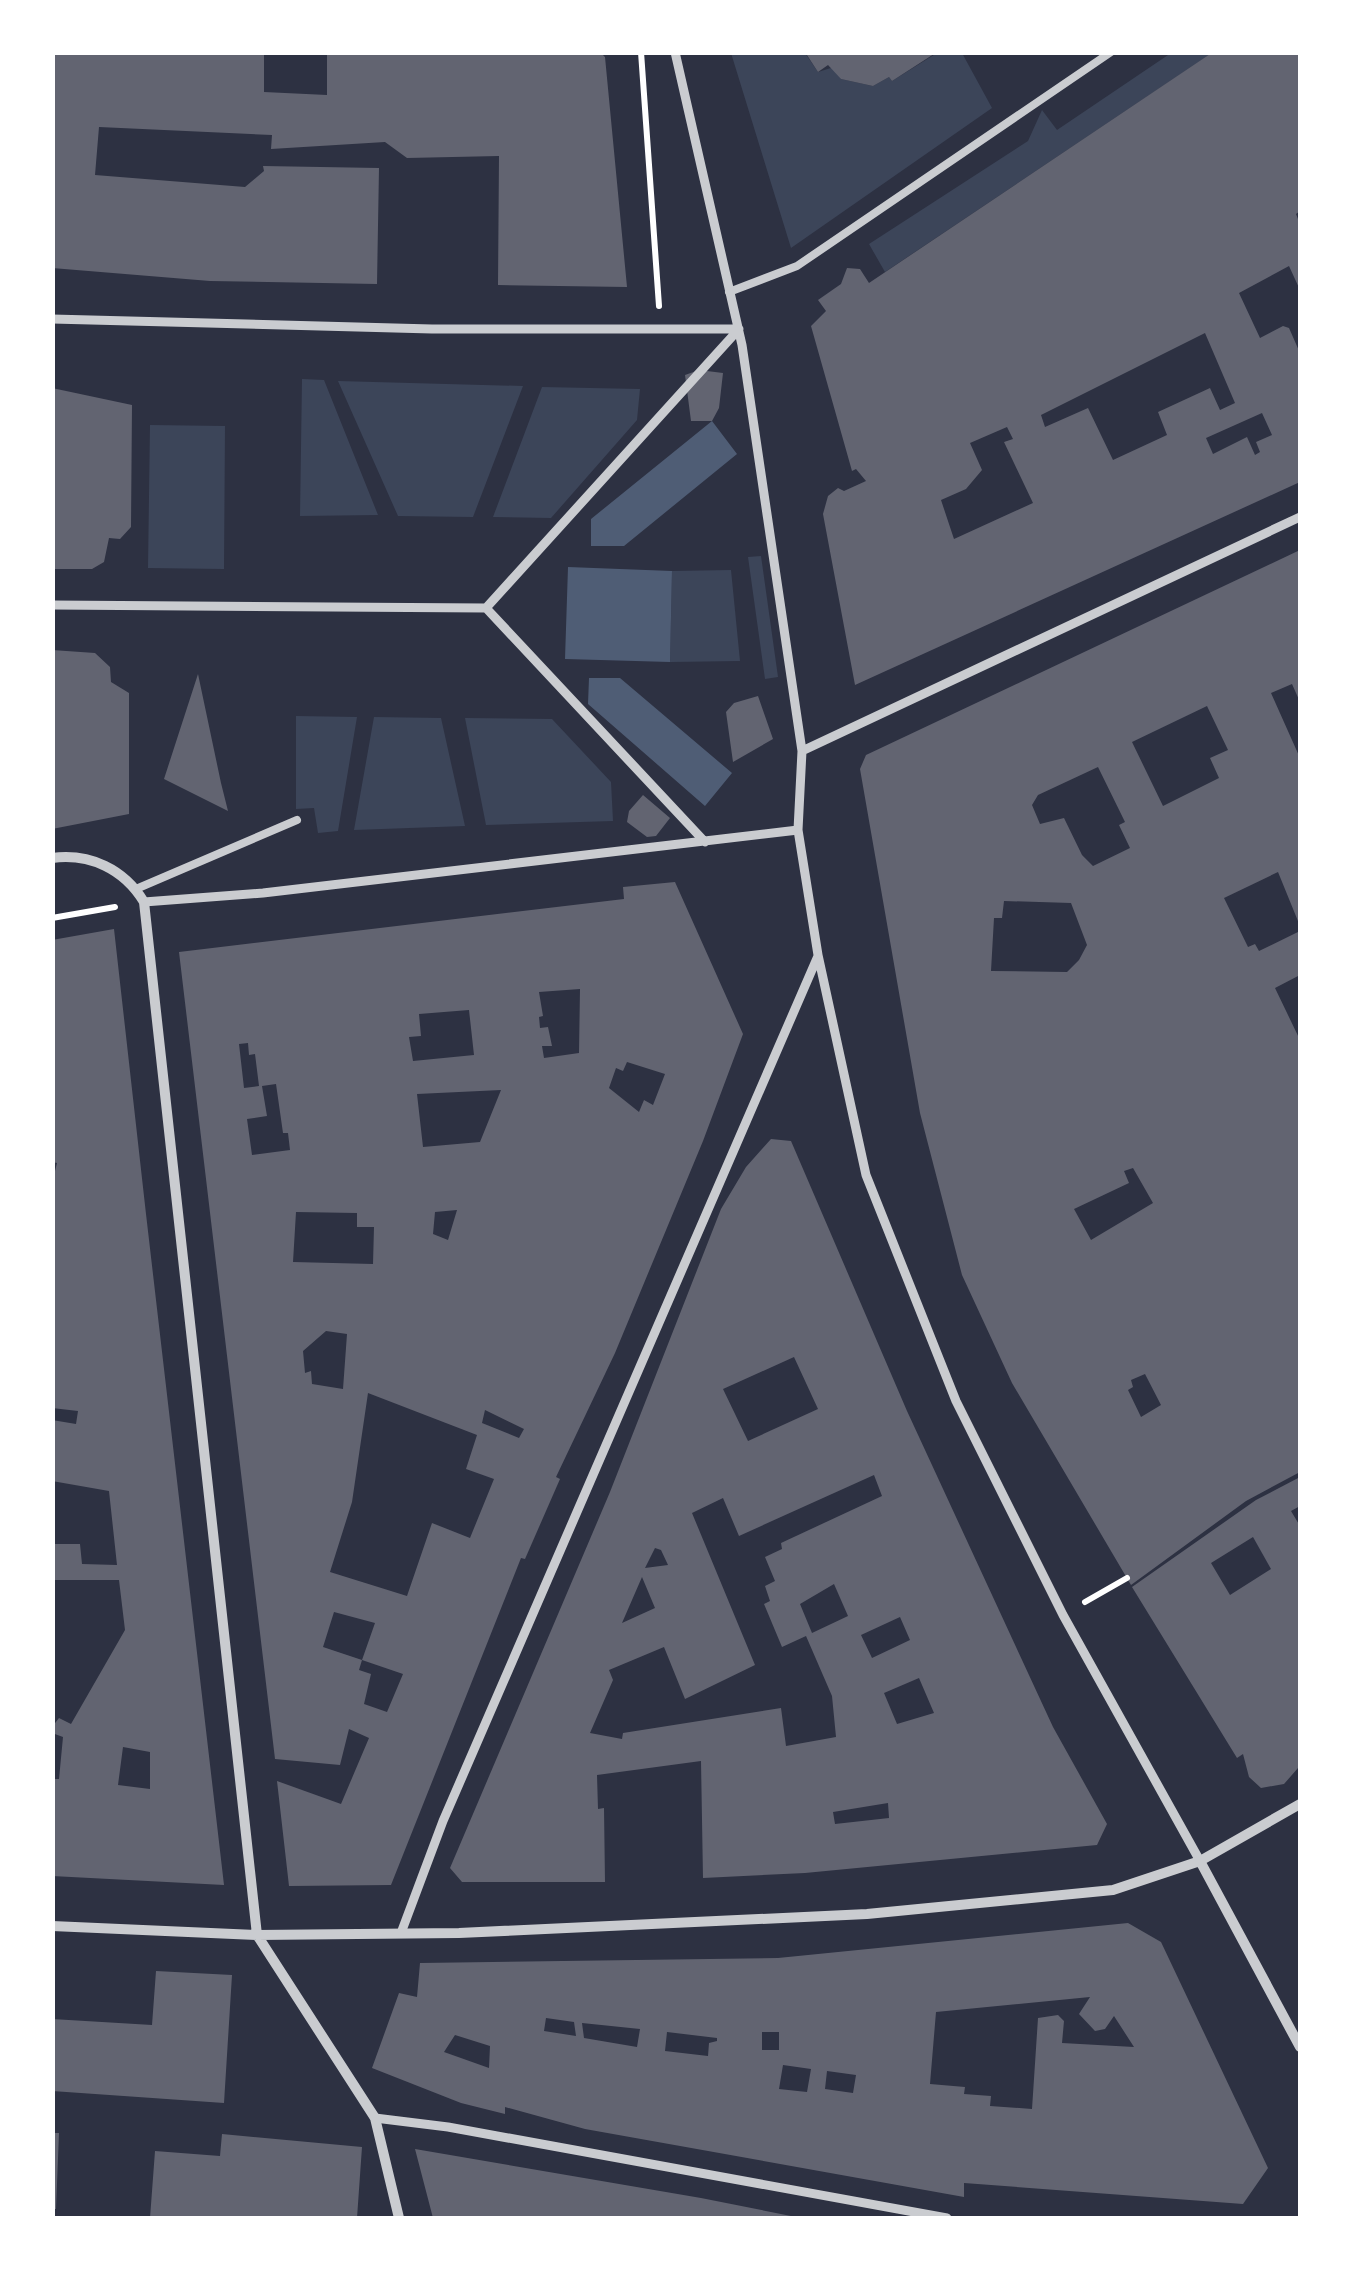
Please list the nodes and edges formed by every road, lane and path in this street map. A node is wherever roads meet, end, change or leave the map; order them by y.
1 (641, 52) edge
2 (675, 52) edge
3 (1111, 52) edge
4 (729, 292) junction
5 (52, 319) edge
6 (660, 329) junction
7 (738, 329) junction
8 (1300, 517) edge
9 (52, 606) edge
10 (486, 608) junction
11 (802, 751) junction
12 (297, 820) dead end
13 (798, 830) junction
14 (705, 842) junction
15 (52, 858) edge
16 (136, 889) junction
17 (144, 902) junction
18 (52, 918) edge
19 (818, 955) junction
20 (1128, 1578) dead end
21 (1064, 1615) junction
22 (1300, 1804) edge
23 (1200, 1861) junction
24 (52, 1926) edge
25 (401, 1932) junction
26 (257, 1934) junction
27 (1300, 2047) edge
28 (375, 2118) junction
29 (399, 2218) edge
30 (947, 2218) edge

1 - 6 path
2 - 4 street
3 - 4 lane
4 - 7 street
5 - 6 street
6 - 7 street
7 - 10 street
7 - 11 street
8 - 11 street
9 - 10 street
10 - 14 street
11 - 13 street
12 - 16 lane
13 - 14 street
13 - 19 street
14 - 17 street
15 - 16 street
16 - 17 street
17 - 18 path
17 - 26 street
19 - 21 street
19 - 25 street
20 - 21 path
21 - 23 street
22 - 23 street
23 - 25 street
23 - 27 street
24 - 26 street
25 - 26 street
26 - 28 street
28 - 29 street
28 - 30 street

